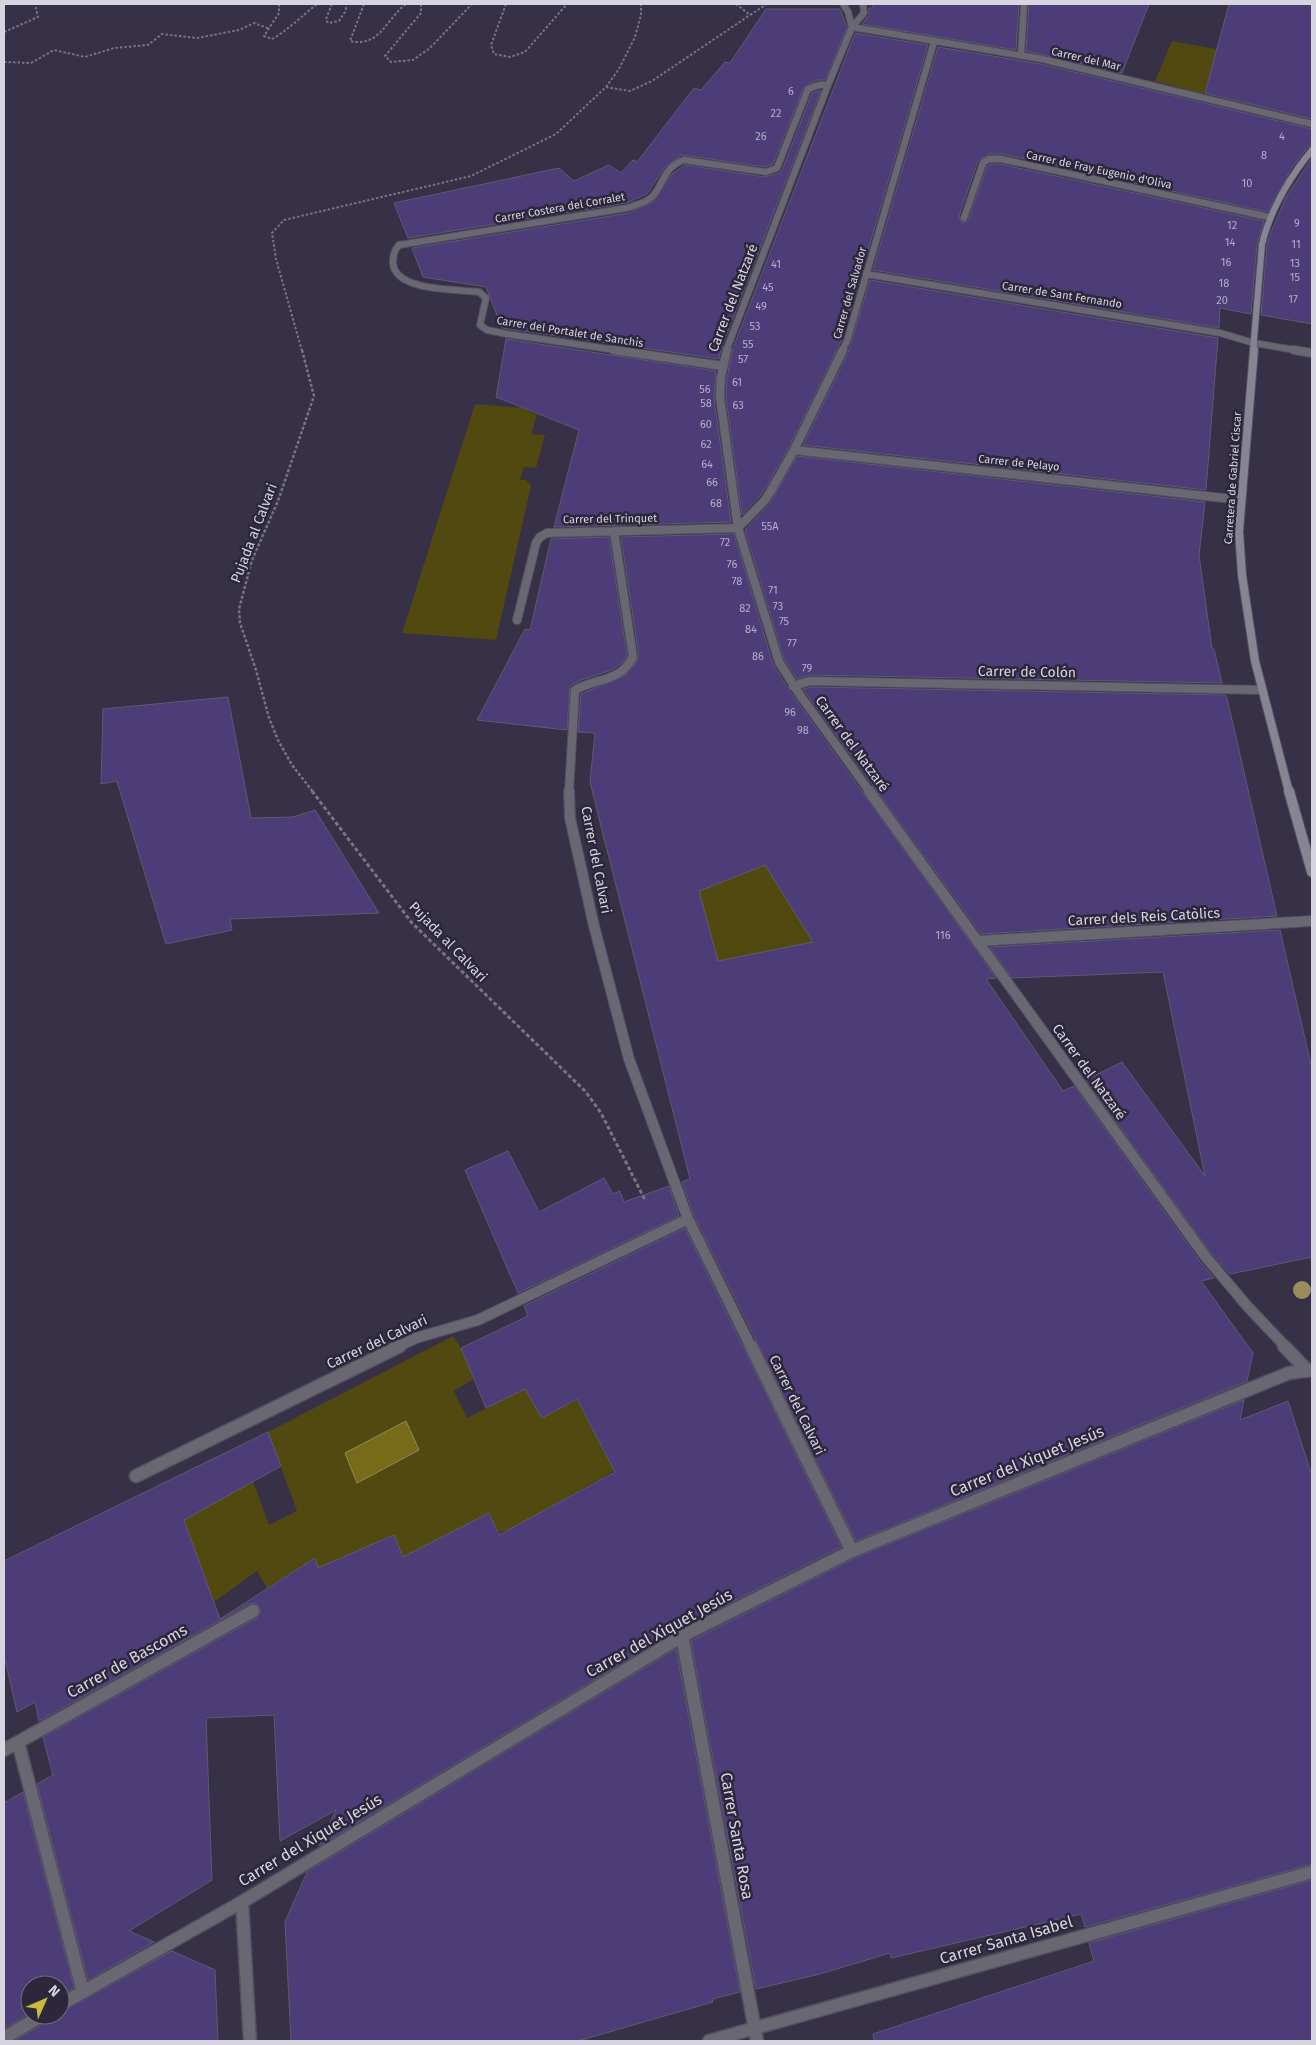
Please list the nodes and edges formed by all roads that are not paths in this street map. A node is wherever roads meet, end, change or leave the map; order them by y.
1 (842, 4) edge
2 (864, 4) edge
3 (1024, 4) edge
4 (852, 27) junction
5 (934, 42) junction
6 (1021, 55) junction
7 (828, 85) junction
8 (1312, 124) edge
9 (1312, 150) edge
10 (1269, 217) junction
11 (964, 218) dead end
12 (399, 245) joint
13 (866, 274) junction
14 (1254, 344) junction
15 (1312, 353) edge
16 (723, 366) junction
17 (794, 450) junction
18 (1241, 500) junction
19 (738, 528) junction
20 (614, 531) junction
21 (517, 620) dead end
22 (793, 686) junction
23 (1261, 690) junction
24 (1312, 872) edge
25 (1312, 921) edge
26 (978, 941) junction
27 (688, 1219) junction
28 (1311, 1372) edge
29 (136, 1476) dead end
30 (852, 1551) junction
31 (253, 1611) dead end
32 (682, 1636) junction
33 (18, 1742) junction
34 (4, 1750) edge
35 (1312, 1872) edge
36 (242, 1902) junction
37 (83, 1992) junction
38 (70, 1999) edge
39 (26, 2025) edge
40 (756, 2035) edge
41 (4, 2038) edge
42 (250, 2041) edge
43 (709, 2041) edge

1 - 4 street
2 - 4 street, Carrer del Natzaré
3 - 6 street
4 - 5 street, Carrer del Mar
4 - 7 street, Carrer del Natzaré
5 - 6 street, Carrer del Mar
5 - 13 street, Carrer del Salvador
6 - 8 street, Carrer del Mar
7 - 12 street, Carrer Costera del Corralet
7 - 16 street, Carrer del Natzaré
9 - 10 main road, Carretera de Gabriel Ciscar
10 - 11 street, Carrer de Fray Eugenio d'Oliva
10 - 14 main road, Carretera de Gabriel Ciscar
12 - 16 street, Carrer del Portalet de Sanchis
13 - 14 street, Carrer de Sant Fernando
13 - 17 street, Carrer del Salvador
14 - 15 street, Carrer de Sant Fernando
14 - 18 main road, Carretera de Gabriel Ciscar
16 - 19 street, Carrer del Natzaré
17 - 18 street, Carrer de Pelayo
17 - 19 street, Carrer del Salvador
18 - 23 main road, Carretera de Gabriel Ciscar
19 - 20 street, Carrer del Trinquet
19 - 22 street, Carrer del Natzaré
20 - 21 street, Carrer del Trinquet
20 - 27 street, Carrer del Calvari
22 - 23 street, Carrer de Colón
22 - 26 street, Carrer del Natzaré
23 - 24 main road, Carretera de Gabriel Ciscar
25 - 26 street, Carrer dels Reis Catòlics
26 - 28 street, Carrer del Natzaré
27 - 29 street, Carrer del Calvari
27 - 30 street, Carrer del Calvari
28 - 30 street, Carrer del Xiquet Jesús
30 - 32 street, Carrer del Xiquet Jesús
31 - 33 street, Carrer de Bascoms
32 - 36 street, Carrer del Xiquet Jesús
32 - 40 street, Carrer Santa Rosa
33 - 34 street, Carrer de Bascoms
33 - 37 street
35 - 40 street, Carrer Santa Isabel
36 - 37 street, Carrer del Xiquet Jesús
36 - 42 street
37 - 38 street, Carrer del Xiquet Jesús
39 - 41 street
40 - 43 street, Carrer Santa Isabel

